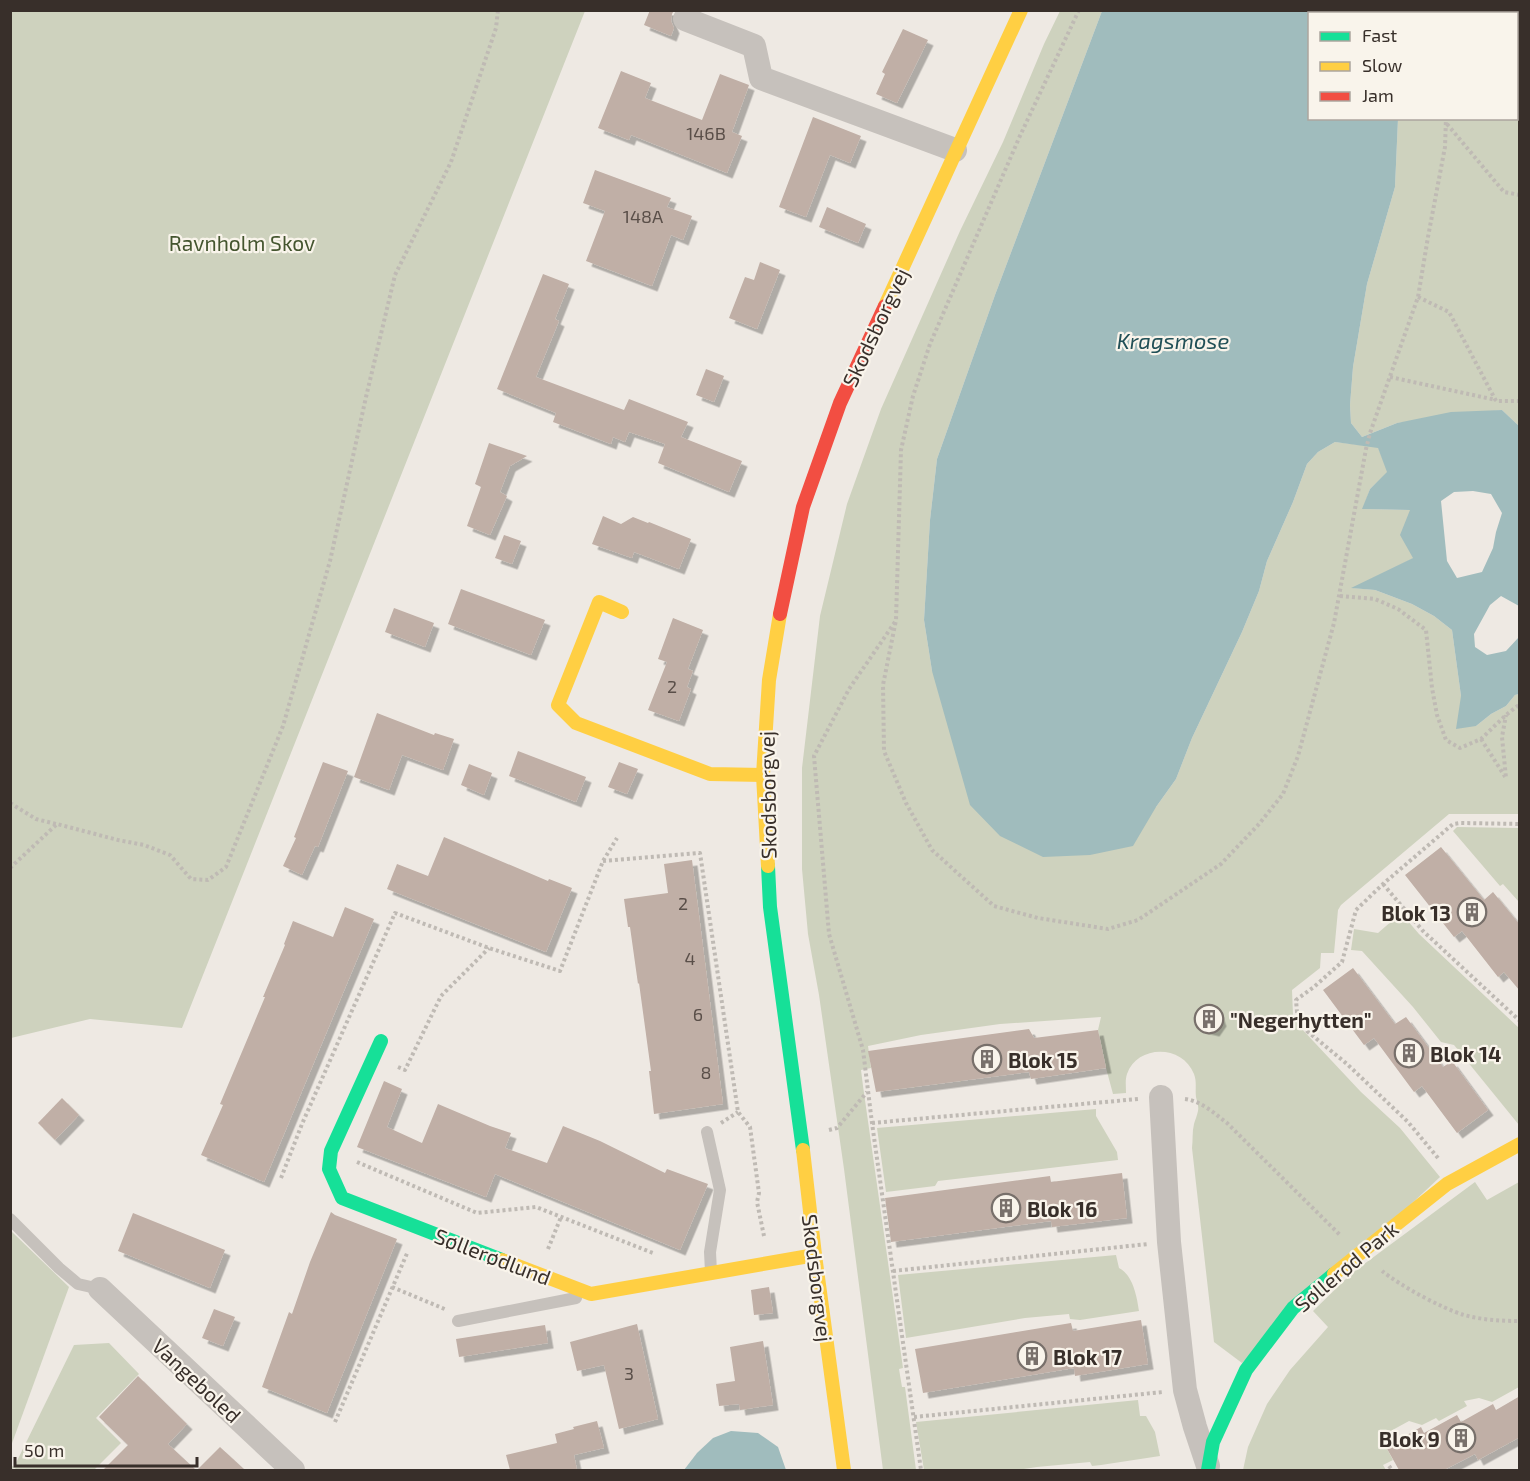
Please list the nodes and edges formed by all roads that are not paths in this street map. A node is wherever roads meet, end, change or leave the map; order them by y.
1 (1021, 10) edge
2 (685, 19) dead end
3 (955, 150) junction
4 (622, 612) dead end
5 (763, 775) junction
6 (381, 1041) dead end
7 (1161, 1097) road end
8 (706, 1132) dead end
9 (1520, 1144) edge
10 (10, 1219) edge
11 (814, 1255) junction
12 (711, 1273) junction
13 (100, 1289) joint
14 (591, 1294) junction
15 (464, 1320) road end
16 (1208, 1468) edge
17 (293, 1470) edge
18 (844, 1470) edge

1 - 3 street, Skodsborgvej
2 - 3 street
3 - 5 street, Skodsborgvej
4 - 5 street
5 - 11 street, Skodsborgvej
6 - 14 street, Søllerødlund
7 - 16 street, Søllerød Park
8 - 12 lane
9 - 16 street, Søllerød Park
10 - 13 lane
11 - 12 street
11 - 18 street, Skodsborgvej
12 - 14 street
13 - 17 street, Vangeboled
14 - 15 lane

